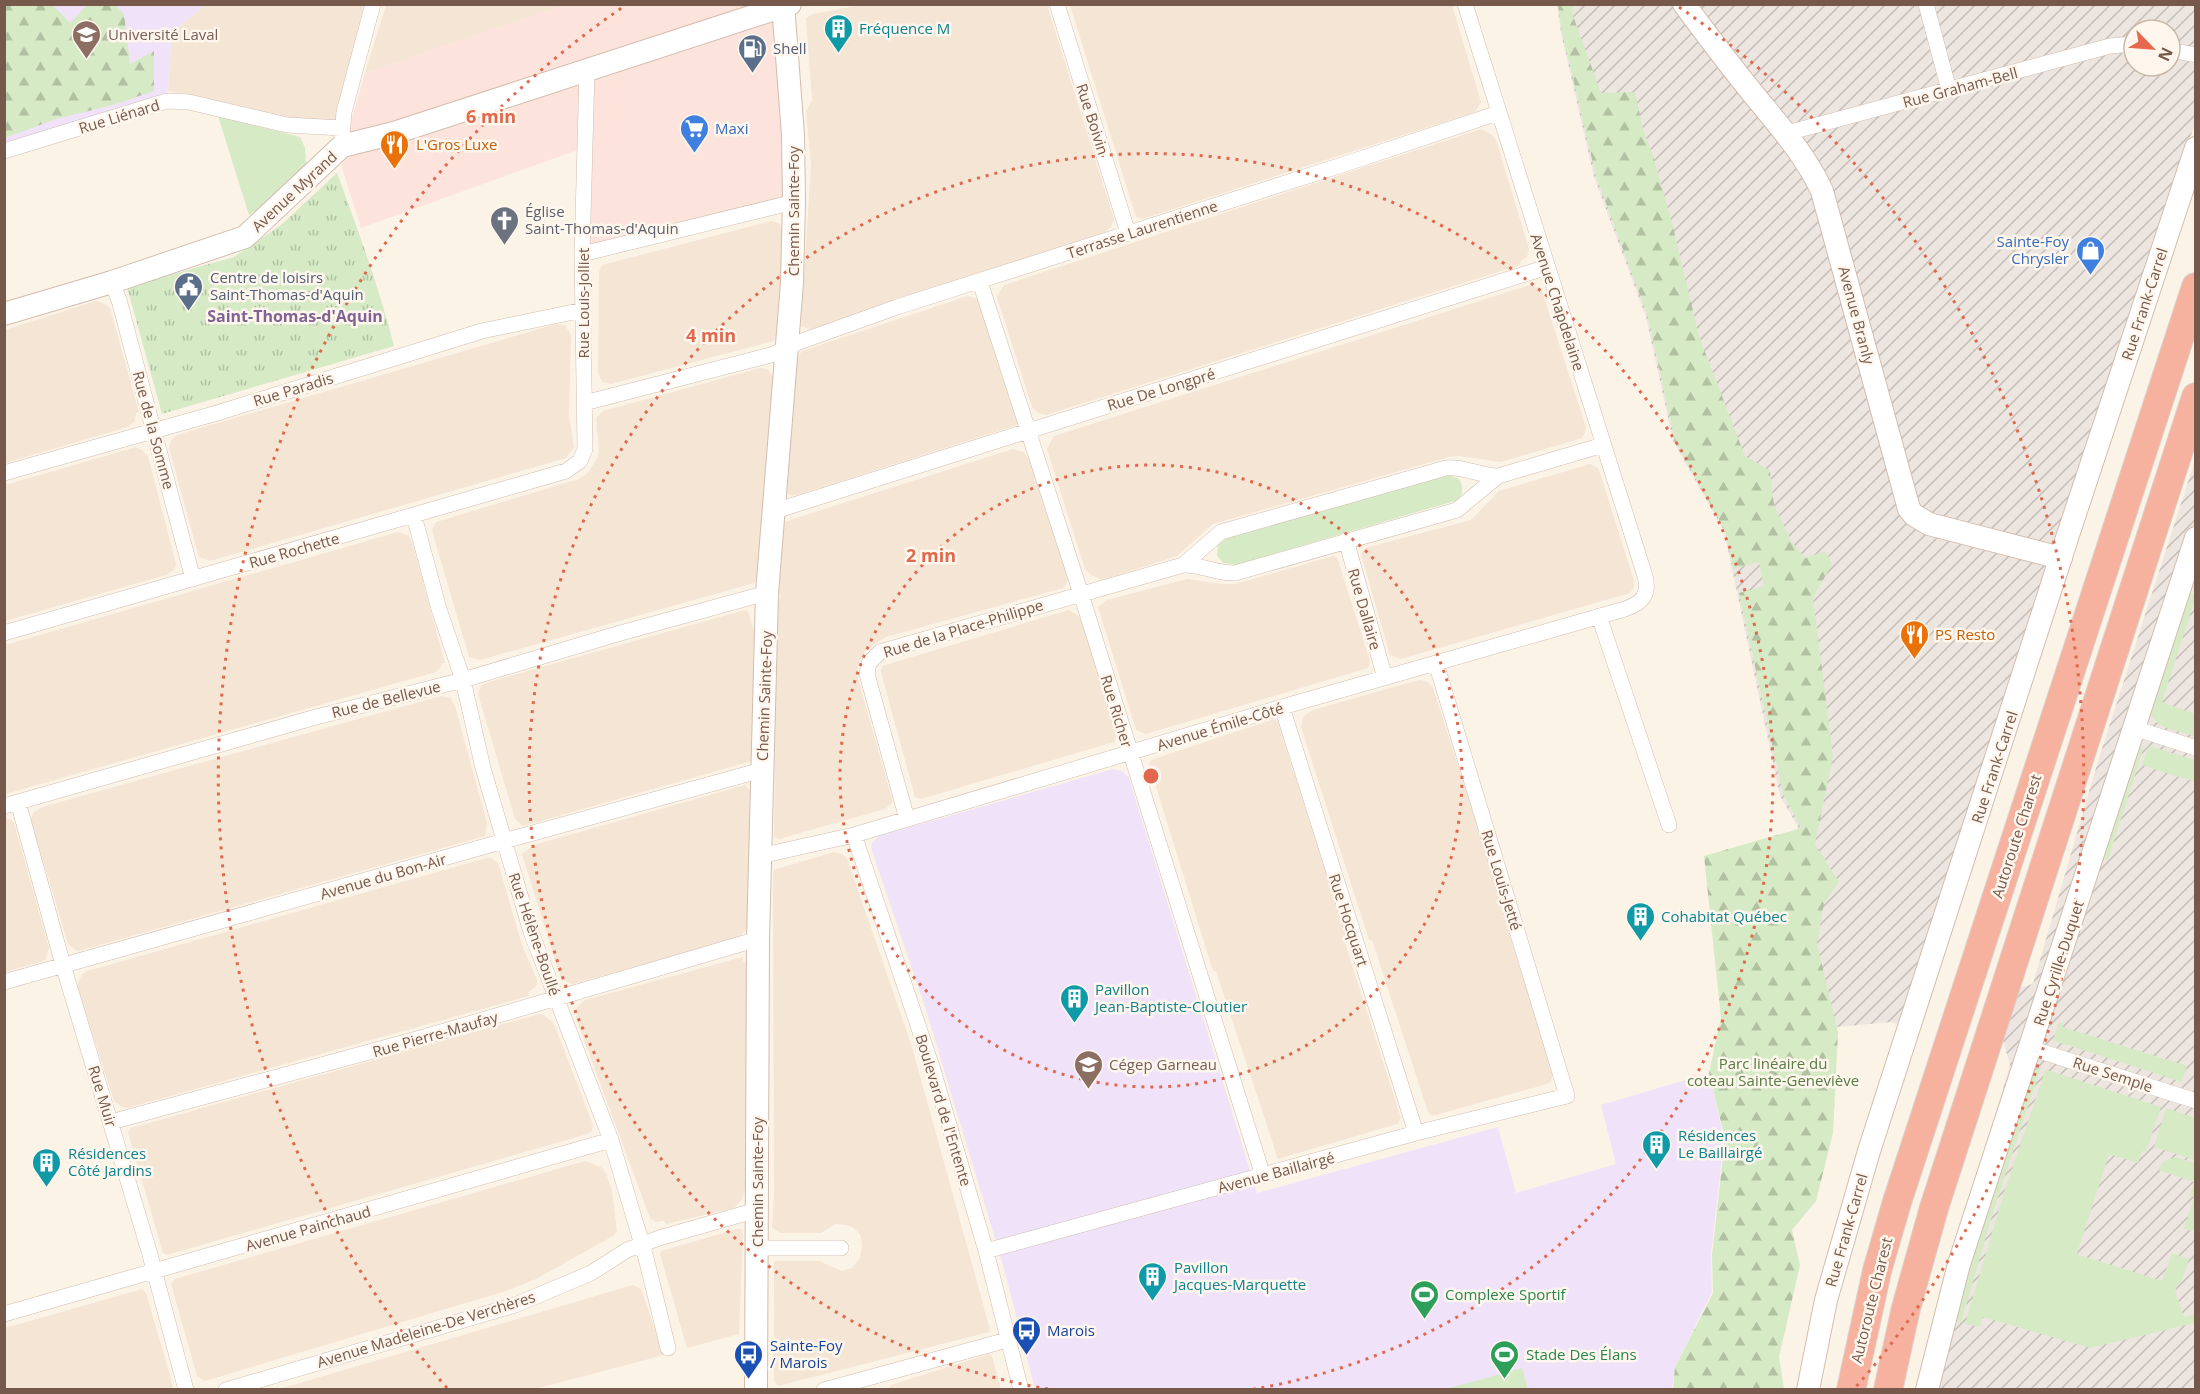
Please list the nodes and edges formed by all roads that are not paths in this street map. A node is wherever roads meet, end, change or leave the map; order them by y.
1 (373, 4) edge
2 (1057, 4) edge
3 (1465, 4) edge
4 (1684, 4) edge
5 (1926, 4) edge
6 (785, 5) edge
7 (2122, 45) edge
8 (587, 72) junction
9 (1949, 90) junction
10 (1498, 113) junction
11 (1787, 133) junction
12 (342, 137) junction
13 (2196, 148) edge
14 (4, 151) edge
15 (795, 202) junction
16 (1128, 233) junction
17 (582, 254) junction
18 (1547, 267) junction
19 (112, 282) junction
20 (980, 282) junction
21 (2196, 287) edge
22 (583, 310) junction
23 (4, 314) edge
24 (787, 348) junction
25 (2196, 397) edge
26 (584, 403) junction
27 (1029, 430) junction
28 (155, 431) junction
29 (1603, 445) junction
30 (580, 461) joint
31 (4, 473) edge
32 (1498, 476) junction
33 (775, 511) junction
34 (414, 516) junction
35 (2196, 538) edge
36 (1346, 540) junction
37 (2061, 558) junction
38 (1183, 565) junction
39 (193, 579) junction
40 (767, 593) junction
41 (1081, 594) junction
42 (1643, 599) joint
43 (1599, 616) junction
44 (4, 633) edge
45 (1436, 663) junction
46 (1385, 678) junction
47 (463, 680) junction
48 (1282, 707) junction
49 (2134, 728) junction
50 (2196, 748) edge
51 (1130, 753) junction
52 (762, 770) junction
53 (11, 804) edge
54 (907, 819) junction
55 (1669, 825) dead end
56 (854, 835) junction
57 (504, 841) junction
58 (760, 856) junction
59 (758, 939) junction
60 (63, 965) junction
61 (4, 982) edge
62 (557, 999) junction
63 (2030, 1048) junction
64 (1567, 1096) joint
65 (2196, 1101) edge
66 (111, 1122) junction
67 (1416, 1133) junction
68 (610, 1140) junction
69 (1263, 1176) junction
70 (757, 1210) junction
71 (642, 1245) junction
72 (757, 1248) junction
73 (841, 1248) dead end
74 (986, 1251) junction
75 (154, 1273) junction
76 (4, 1314) edge
77 (1007, 1340) junction
78 (668, 1348) dead end
79 (870, 1384) edge
80 (186, 1389) edge
81 (226, 1389) edge
82 (756, 1389) edge
83 (824, 1389) edge
84 (1021, 1389) edge
85 (1808, 1389) edge
86 (1851, 1389) edge
87 (1888, 1389) edge
88 (1927, 1389) edge

1 - 12 street
2 - 16 street, Rue Boivin
3 - 10 street, Avenue Chapdelaine
4 - 11 street, Avenue Branly
5 - 9 street
6 - 8 street, Avenue Myrand
6 - 15 street, Chemin Sainte-Foy
7 - 9 street, Rue Graham-Bell
8 - 12 street, Avenue Myrand
8 - 17 street, Rue Louis-Jolliet
9 - 11 street, Rue Graham-Bell
10 - 16 street, Terrasse Laurentienne
10 - 18 street, Avenue Chapdelaine
11 - 37 street, Avenue Branly
12 - 14 street, Rue Liénard
12 - 19 street, Avenue Myrand
13 - 37 street, Rue Frank-Carrel
15 - 17 street
15 - 24 street, Chemin Sainte-Foy
16 - 20 street, Terrasse Laurentienne
17 - 22 street, Rue Louis-Jolliet
18 - 27 street, Rue De Longpré
18 - 29 street, Avenue Chapdelaine
19 - 23 street, Avenue Myrand
19 - 28 street, Rue de la Somme
20 - 24 street, Terrasse Laurentienne
20 - 27 street, Rue Richer
21 - 86 highway, Autoroute Charest
22 - 26 street, Rue Louis-Jolliet
22 - 28 street, Rue Paradis
24 - 26 street
24 - 33 street, Chemin Sainte-Foy
25 - 87 highway
26 - 30 street, Rue Louis-Jolliet
27 - 33 street, Rue De Longpré
27 - 41 street, Rue Richer
28 - 31 street, Rue Paradis
28 - 39 street, Rue de la Somme
29 - 32 street, Rue de la Place-Philippe
29 - 42 street, Avenue Chapdelaine
30 - 34 street, Rue Rochette
32 - 36 street, Rue de la Place-Philippe
32 - 38 street, Rue de la Place-Philippe
33 - 40 street, Chemin Sainte-Foy
34 - 39 street, Rue Rochette
34 - 47 street, Rue Hélène-Boullé
35 - 49 street, Rue Cyrille-Duquet
36 - 38 street, Rue de la Place-Philippe
36 - 46 street, Rue Dallaire
37 - 85 street, Rue Frank-Carrel
38 - 41 street, Rue de la Place-Philippe
39 - 44 street, Rue Rochette
40 - 47 street, Rue de Bellevue
40 - 52 street, Chemin Sainte-Foy
41 - 51 street, Rue Richer
41 - 54 street, Rue de la Place-Philippe
42 - 43 street, Avenue Émile-Côté
43 - 45 street, Avenue Émile-Côté
43 - 55 street
45 - 46 street, Avenue Émile-Côté
45 - 64 street, Rue Louis-Jetté
46 - 48 street, Avenue Émile-Côté
47 - 53 street, Rue de Bellevue
47 - 57 street, Rue Hélène-Boullé
48 - 51 street, Avenue Émile-Côté
48 - 67 street, Rue Hocquart
49 - 50 street
49 - 63 street, Rue Cyrille-Duquet
51 - 54 street, Avenue Émile-Côté
51 - 69 street, Rue Richer
52 - 57 street, Avenue du Bon-Air
52 - 58 street, Chemin Sainte-Foy
53 - 60 street, Rue Muir
54 - 56 street, Avenue Émile-Côté
56 - 58 street, Avenue Émile-Côté
56 - 74 street, Boulevard de l'Entente
57 - 60 street, Avenue du Bon-Air
57 - 62 street, Rue Hélène-Boullé
58 - 59 street, Chemin Sainte-Foy
59 - 62 street, Rue Pierre-Maufay
59 - 70 street, Chemin Sainte-Foy
60 - 61 street, Avenue du Bon-Air
60 - 66 street, Rue Muir
62 - 66 street, Rue Pierre-Maufay
62 - 68 street, Rue Hélène-Boullé
63 - 65 street, Rue Semple
63 - 88 street, Rue Cyrille-Duquet
64 - 67 street, Avenue Baillairgé
66 - 75 street, Rue Muir
67 - 69 street, Avenue Baillairgé
68 - 71 street, Rue Hélène-Boullé
68 - 75 street, Avenue Painchaud
69 - 74 street, Avenue Baillairgé
70 - 71 street, Avenue Madeleine-De Verchères
70 - 72 street, Chemin Sainte-Foy
71 - 78 street, Rue Hélène-Boullé
71 - 81 street, Avenue Madeleine-De Verchères
72 - 73 street
72 - 82 street, Chemin Sainte-Foy
74 - 77 street, Boulevard de l'Entente
75 - 76 street, Avenue Painchaud
75 - 80 street, Rue Muir
77 - 79 street
77 - 84 street, Boulevard de l'Entente
79 - 83 street

